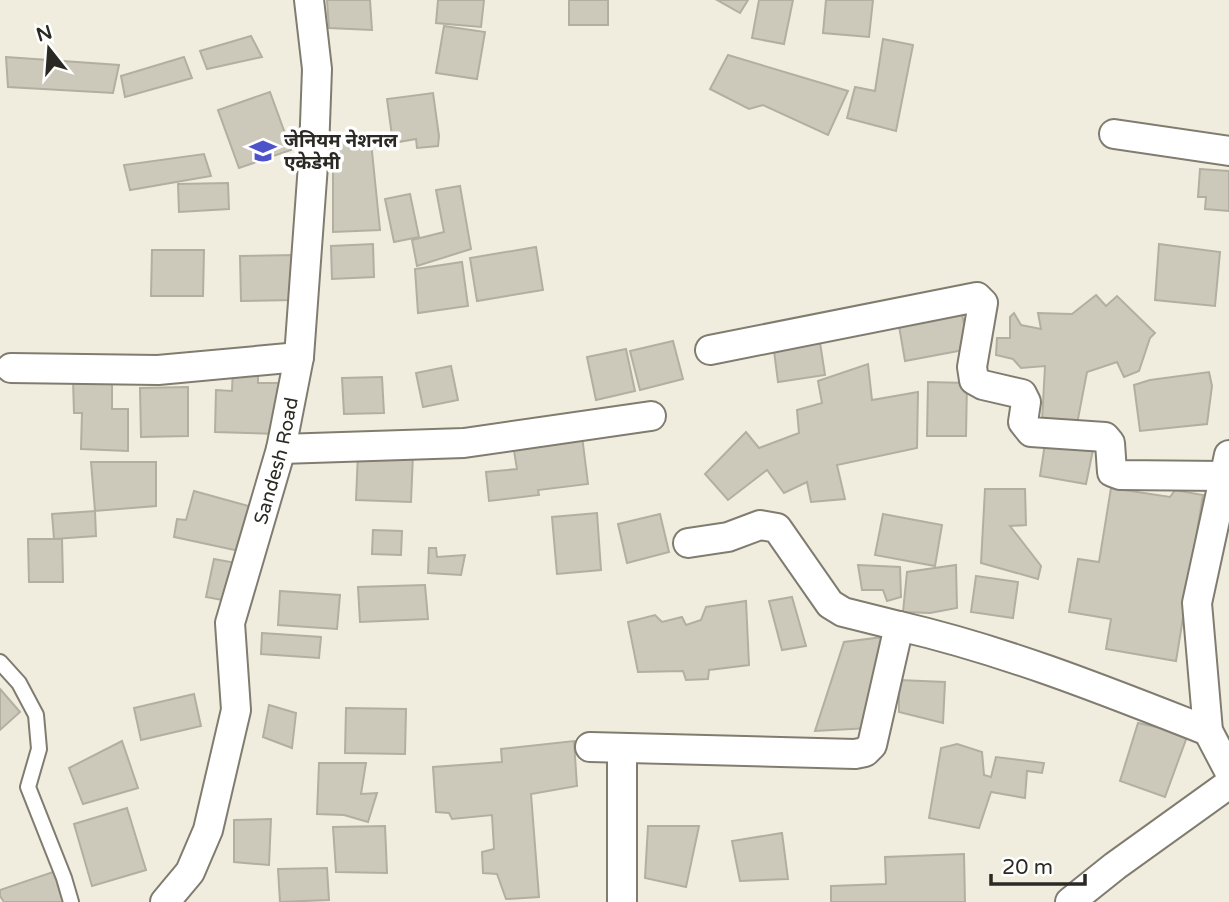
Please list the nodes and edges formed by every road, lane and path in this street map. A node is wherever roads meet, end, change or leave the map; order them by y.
1 (309, 0) edge
2 (1114, 134) dead end
3 (1229, 151) edge
4 (710, 350) dead end
5 (299, 357) junction
6 (11, 368) dead end
7 (651, 416) dead end
8 (281, 449) junction
9 (1226, 466) edge
10 (688, 543) dead end
11 (900, 626) junction
12 (0, 662) edge
13 (1208, 731) junction
14 (590, 747) dead end
15 (622, 748) junction
16 (1229, 771) edge
17 (1229, 784) edge
18 (71, 902) edge
19 (165, 902) edge
20 (622, 902) edge
21 (1070, 902) edge

1 - 5 street, Sandesh Road
2 - 3 street
4 - 9 street
5 - 6 street
5 - 8 street, Sandesh Road
7 - 8 street
8 - 19 street, Sandesh Road
9 - 13 street
10 - 11 street
11 - 13 street
11 - 15 street
12 - 18 lane
13 - 16 street
14 - 15 street
15 - 20 street
17 - 21 street

